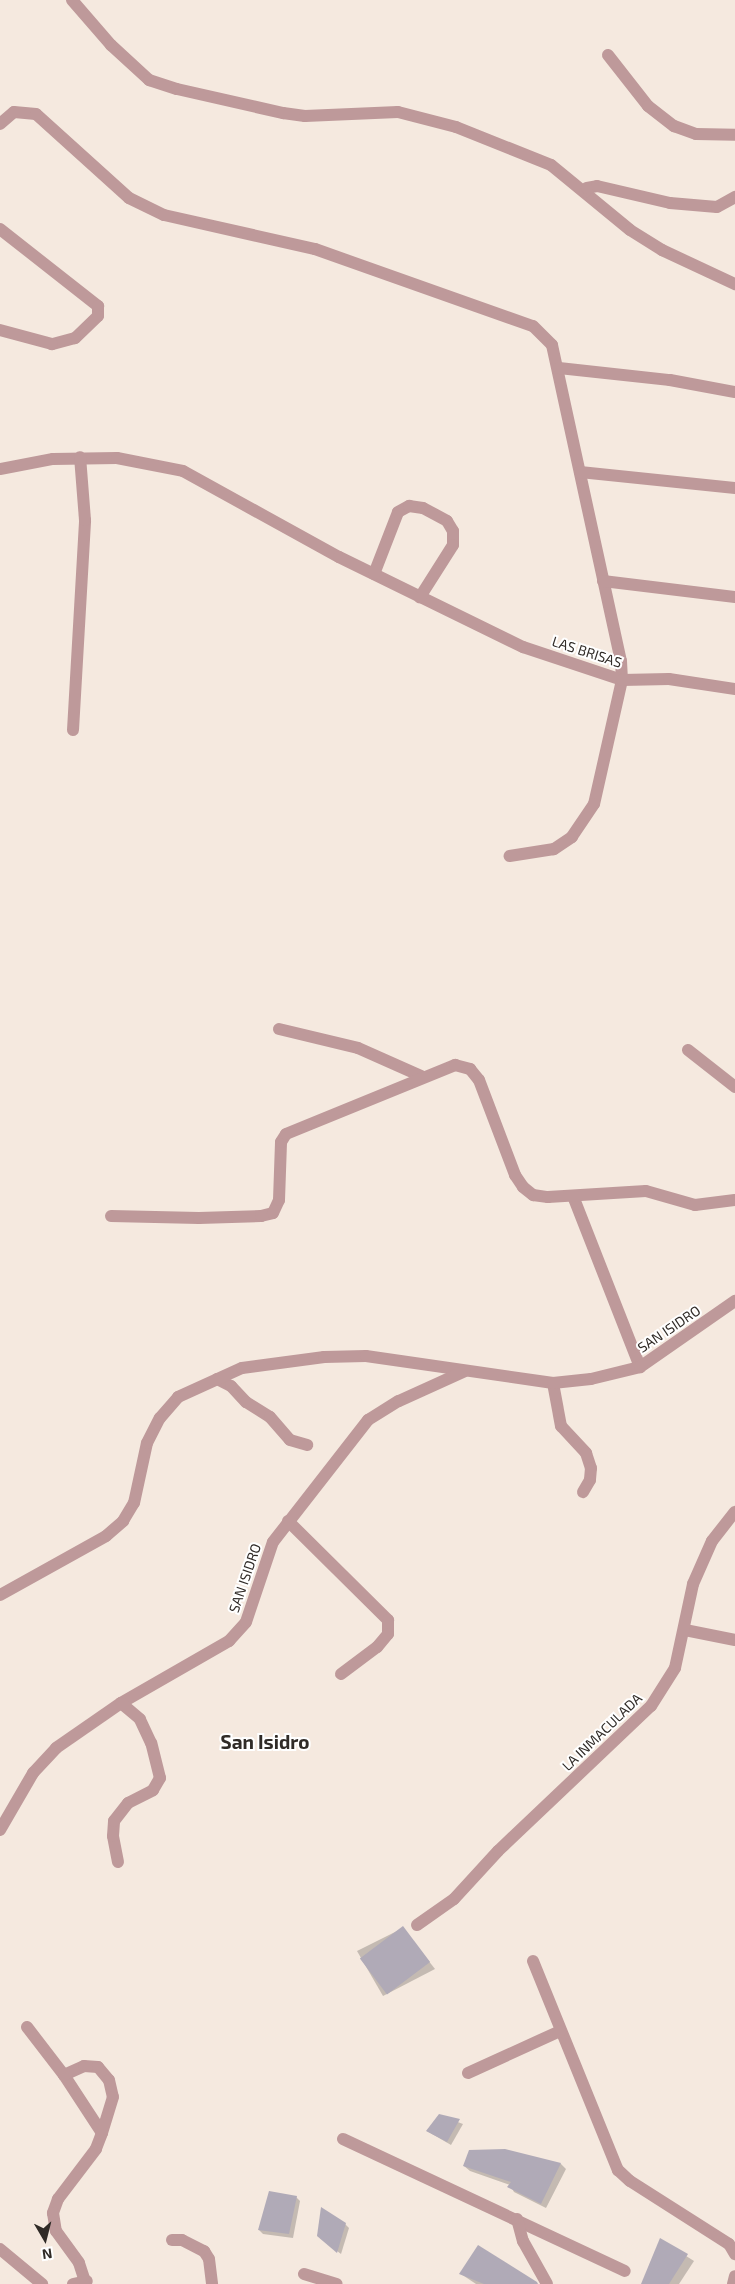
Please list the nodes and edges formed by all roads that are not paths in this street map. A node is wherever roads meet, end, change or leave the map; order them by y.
1 (72, 0) edge
2 (608, 55) dead end
3 (0, 124) edge
4 (735, 134) edge
5 (585, 192) junction
6 (735, 197) edge
7 (0, 229) edge
8 (735, 284) edge
9 (0, 330) edge
10 (559, 368) junction
11 (735, 392) edge
12 (80, 457) junction
13 (0, 469) edge
14 (580, 472) junction
15 (735, 488) edge
16 (374, 574) junction
17 (603, 580) junction
18 (735, 597) edge
19 (420, 598) junction
20 (622, 680) junction
21 (735, 689) edge
22 (72, 730) dead end
23 (510, 856) dead end
24 (279, 1029) dead end
25 (688, 1050) dead end
26 (421, 1076) junction
27 (735, 1087) edge
28 (572, 1196) junction
29 (735, 1200) edge
30 (110, 1216) dead end
31 (735, 1302) edge
32 (640, 1367) junction
33 (468, 1370) junction
34 (217, 1379) junction
35 (553, 1383) junction
36 (307, 1446) dead end
37 (583, 1492) dead end
38 (735, 1512) edge
39 (288, 1521) junction
40 (0, 1595) edge
41 (685, 1630) junction
42 (735, 1640) edge
43 (341, 1674) dead end
44 (121, 1703) junction
45 (0, 1830) edge
46 (118, 1862) dead end
47 (417, 1925) dead end
48 (533, 1961) dead end
49 (27, 2027) dead end
50 (560, 2031) junction
51 (468, 2073) dead end
52 (64, 2075) junction
53 (102, 2133) junction
54 (343, 2139) dead end
55 (517, 2219) junction
56 (172, 2240) dead end
57 (0, 2249) edge
58 (735, 2254) edge
59 (625, 2271) dead end
60 (304, 2274) dead end
61 (735, 2276) edge
62 (87, 2282) edge
63 (42, 2284) edge
64 (73, 2284) edge
65 (212, 2284) edge
66 (337, 2284) edge
67 (547, 2284) edge
68 (733, 2284) edge

1 - 5 street
2 - 4 street
3 - 10 street
5 - 6 street
5 - 8 street
7 - 9 street
10 - 11 street
10 - 14 street
12 - 13 street, LAS BRISAS
12 - 16 street, LAS BRISAS
12 - 22 street
14 - 15 street
14 - 17 street
16 - 19 street, LAS BRISAS
16 - 19 street
17 - 18 street
17 - 20 street
19 - 20 street, LAS BRISAS
20 - 21 street, LAS BRISAS
20 - 23 street
24 - 26 street
25 - 27 street
26 - 28 street
26 - 30 street
28 - 29 street
28 - 32 street
31 - 32 street, SAN ISIDRO
32 - 35 street, SAN ISIDRO
33 - 34 street, SAN ISIDRO
33 - 35 street, SAN ISIDRO
33 - 39 street, SAN ISIDRO
34 - 36 street
34 - 40 street, SAN ISIDRO
35 - 37 street
38 - 41 street, LA INMACULADA
39 - 43 street
39 - 44 street, SAN ISIDRO
41 - 42 street
41 - 47 street, LA INMACULADA
44 - 45 street, SAN ISIDRO
44 - 46 street
48 - 50 street
49 - 52 street
50 - 51 street
50 - 58 street
52 - 53 street
52 - 53 street
53 - 62 street
54 - 55 street
55 - 59 street
55 - 67 street
56 - 65 street
57 - 63 street
60 - 66 street
61 - 68 street
62 - 64 street

